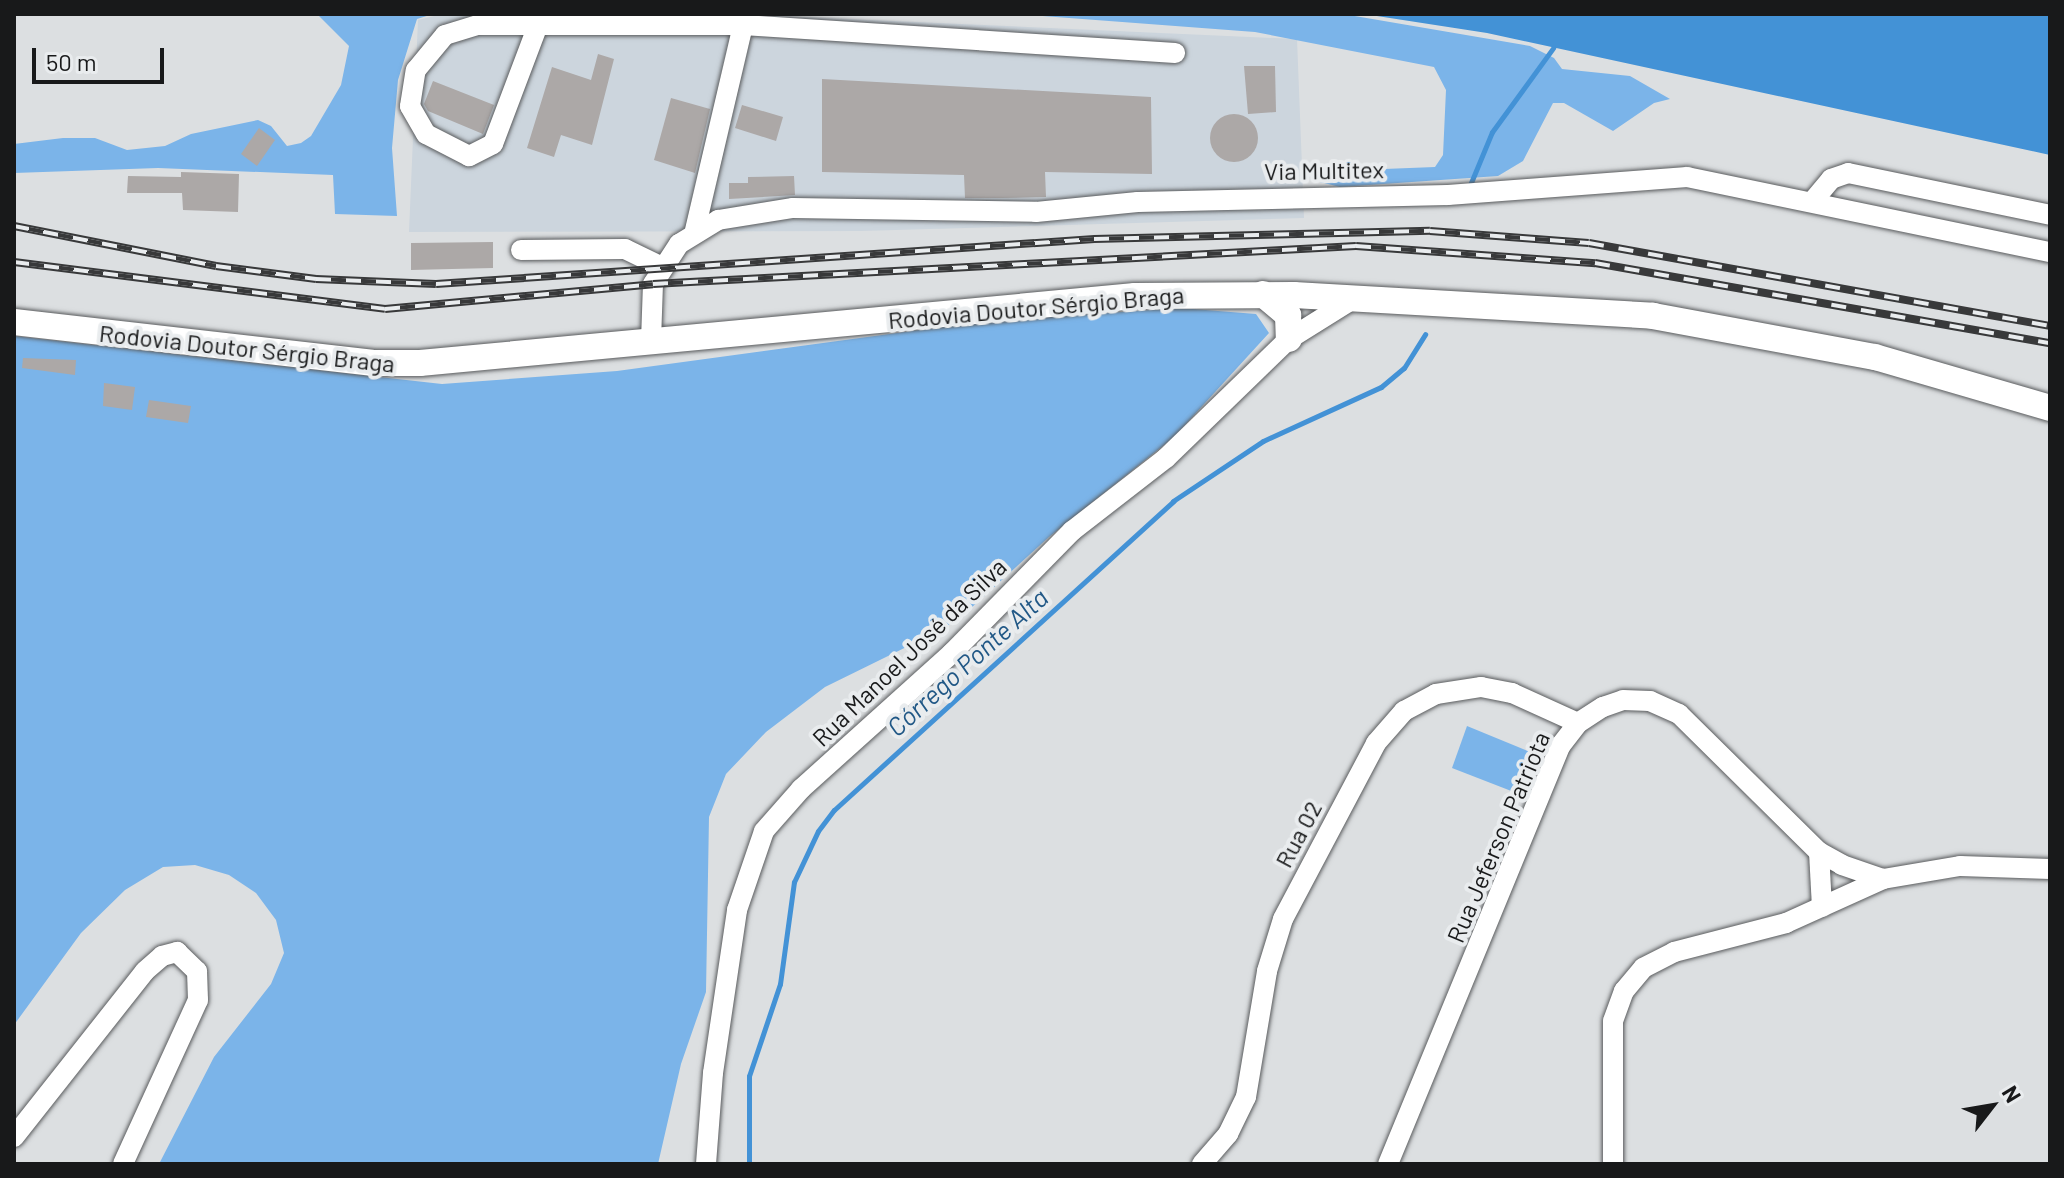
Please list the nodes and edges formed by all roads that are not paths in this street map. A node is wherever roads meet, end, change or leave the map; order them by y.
1 (538, 25) junction
2 (743, 25) junction
3 (1175, 53) dead end
4 (1812, 202) junction
5 (2050, 215) edge
6 (695, 230) junction
7 (521, 250) dead end
8 (2050, 252) edge
9 (660, 266) junction
10 (1263, 294) junction
11 (1353, 299) junction
12 (14, 322) edge
13 (1289, 339) junction
14 (651, 341) junction
15 (1928, 372) junction
16 (2050, 389) edge
17 (2050, 408) edge
18 (1578, 723) junction
19 (1819, 852) junction
20 (2050, 869) edge
21 (1883, 879) junction
22 (1822, 907) junction
23 (14, 1137) edge
24 (123, 1164) edge
25 (706, 1164) edge
26 (1202, 1164) edge
27 (1388, 1164) edge
28 (1613, 1164) edge

1 - 1 street
1 - 2 street
2 - 3 street
2 - 6 street
4 - 5 street
4 - 6 street, Via Multitex
4 - 8 street, Via Multitex
6 - 9 street
7 - 9 street
9 - 14 street
10 - 11 main road, Rodovia Doutor Sérgio Braga
10 - 13 main road
10 - 14 main road, Rodovia Doutor Sérgio Braga
11 - 13 street, Rua Manoel José da Silva
11 - 15 main road, Rodovia Doutor Sérgio Braga
12 - 14 main road, Rodovia Doutor Sérgio Braga
13 - 25 street, Rua Manoel José da Silva
15 - 16 main road
15 - 17 main road, Rodovia Doutor Sérgio Braga
18 - 19 street, Rua Jeferson Patriota
18 - 26 street, Rua 02
18 - 27 street, Rua Jeferson Patriota
19 - 21 street, Rua Jeferson Patriota
19 - 22 street
20 - 21 street
21 - 22 street
22 - 28 street
23 - 24 street

